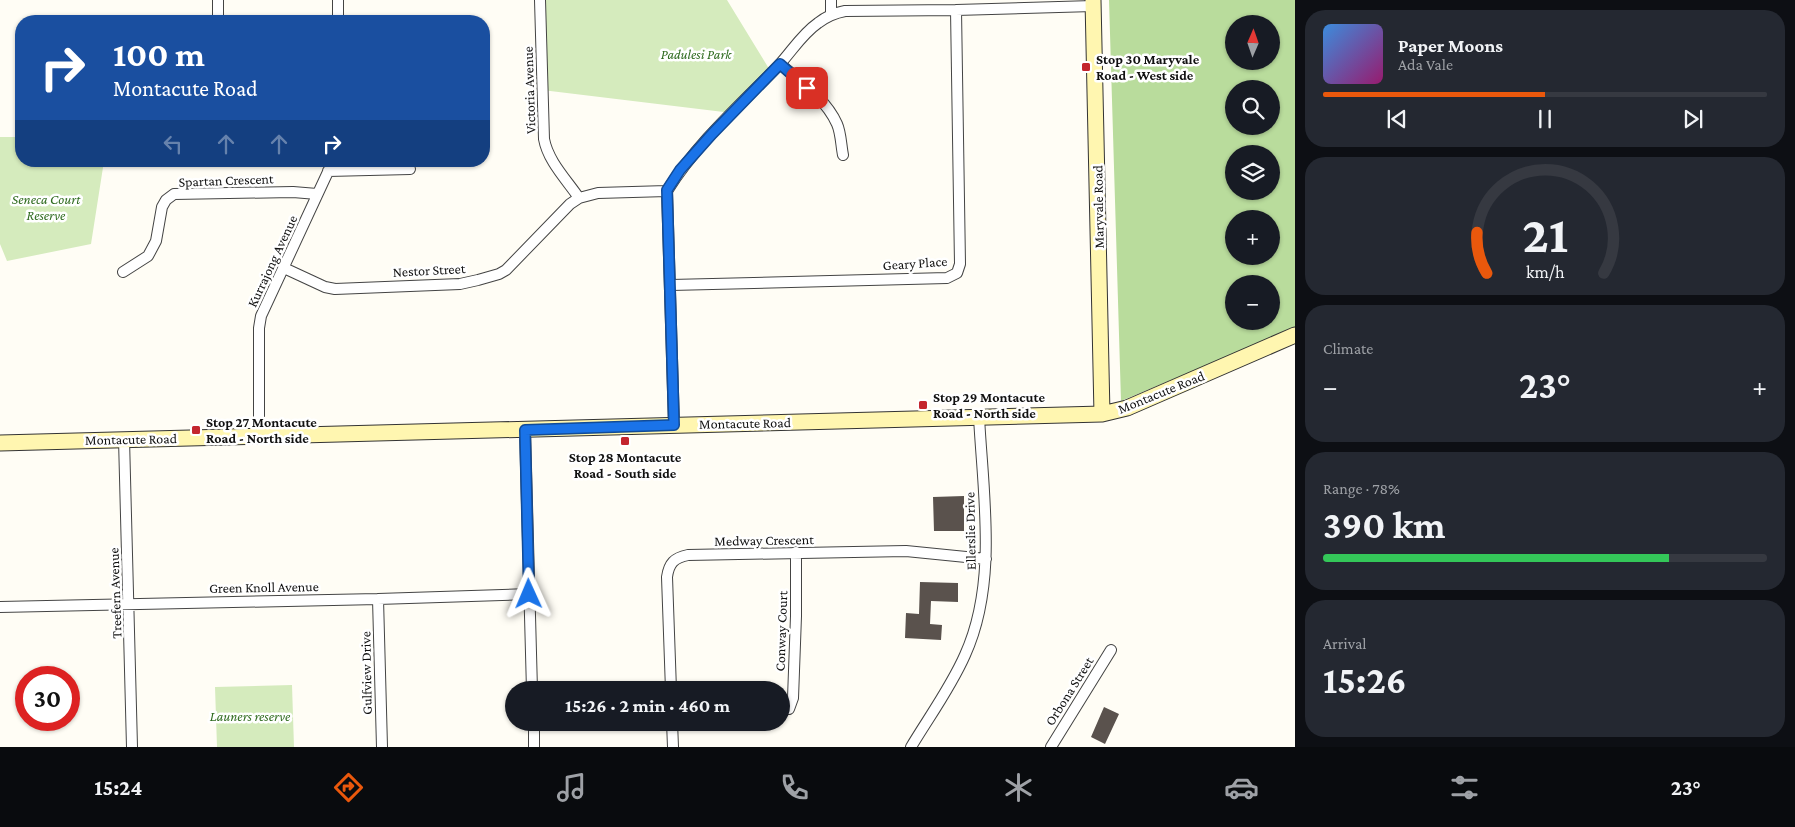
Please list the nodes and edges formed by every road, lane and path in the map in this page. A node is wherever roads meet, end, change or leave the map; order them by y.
1 (218, 0) edge
2 (338, 0) edge
3 (540, 0) edge
4 (831, 0) edge
5 (1093, 3) edge
6 (956, 10) junction
7 (831, 14) junction
8 (218, 15) edge
9 (338, 15) edge
10 (780, 64) junction
11 (843, 155) dead end
12 (330, 167) edge
13 (357, 167) edge
14 (410, 169) dead end
15 (667, 190) junction
16 (317, 194) junction
17 (579, 198) junction
18 (284, 268) junction
19 (123, 272) dead end
20 (671, 285) junction
21 (1295, 335) edge
22 (1102, 414) junction
23 (979, 417) junction
24 (674, 425) junction
25 (525, 430) junction
26 (259, 437) junction
27 (124, 439) junction
28 (0, 443) edge
29 (796, 552) junction
30 (986, 559) junction
31 (529, 594) junction
32 (378, 599) junction
33 (129, 604) junction
34 (0, 607) edge
35 (1111, 650) dead end
36 (532, 681) edge
37 (671, 681) edge
38 (790, 706) edge
39 (534, 731) edge
40 (672, 731) edge
41 (132, 747) edge
42 (382, 747) edge
43 (534, 747) edge
44 (672, 747) edge
45 (910, 747) edge
46 (1051, 747) edge

1 - 8 street
2 - 9 street
3 - 17 street, Victoria Avenue
4 - 7 street
5 - 6 street
5 - 22 main road, Maryvale Road
6 - 7 street
6 - 20 street, Geary Place
7 - 10 street
10 - 11 street
10 - 15 street
12 - 16 street, Kurrajong Avenue
13 - 14 street
15 - 17 street, Nestor Street
15 - 20 street
16 - 18 street, Kurrajong Avenue
16 - 19 street, Spartan Crescent
17 - 18 street, Nestor Street
18 - 26 street, Kurrajong Avenue
20 - 24 street
21 - 22 main road, Montacute Road
22 - 23 main road, Montacute Road
23 - 24 main road, Montacute Road
23 - 30 street, Ellerslie Drive
24 - 25 main road, Montacute Road
25 - 26 main road, Montacute Road
25 - 31 street
26 - 27 main road, Montacute Road
27 - 28 main road, Montacute Road
27 - 33 street, Treefern Avenue
29 - 30 street, Medway Crescent
29 - 37 street, Medway Crescent
29 - 38 street, Conway Court
30 - 45 street, Ellerslie Drive
31 - 32 street, Green Knoll Avenue
31 - 36 street
32 - 33 street, Green Knoll Avenue
32 - 42 street, Gulfview Drive
33 - 34 street, Green Knoll Avenue
33 - 41 street, Treefern Avenue
35 - 46 street, Orbona Street
39 - 43 street
40 - 44 street

